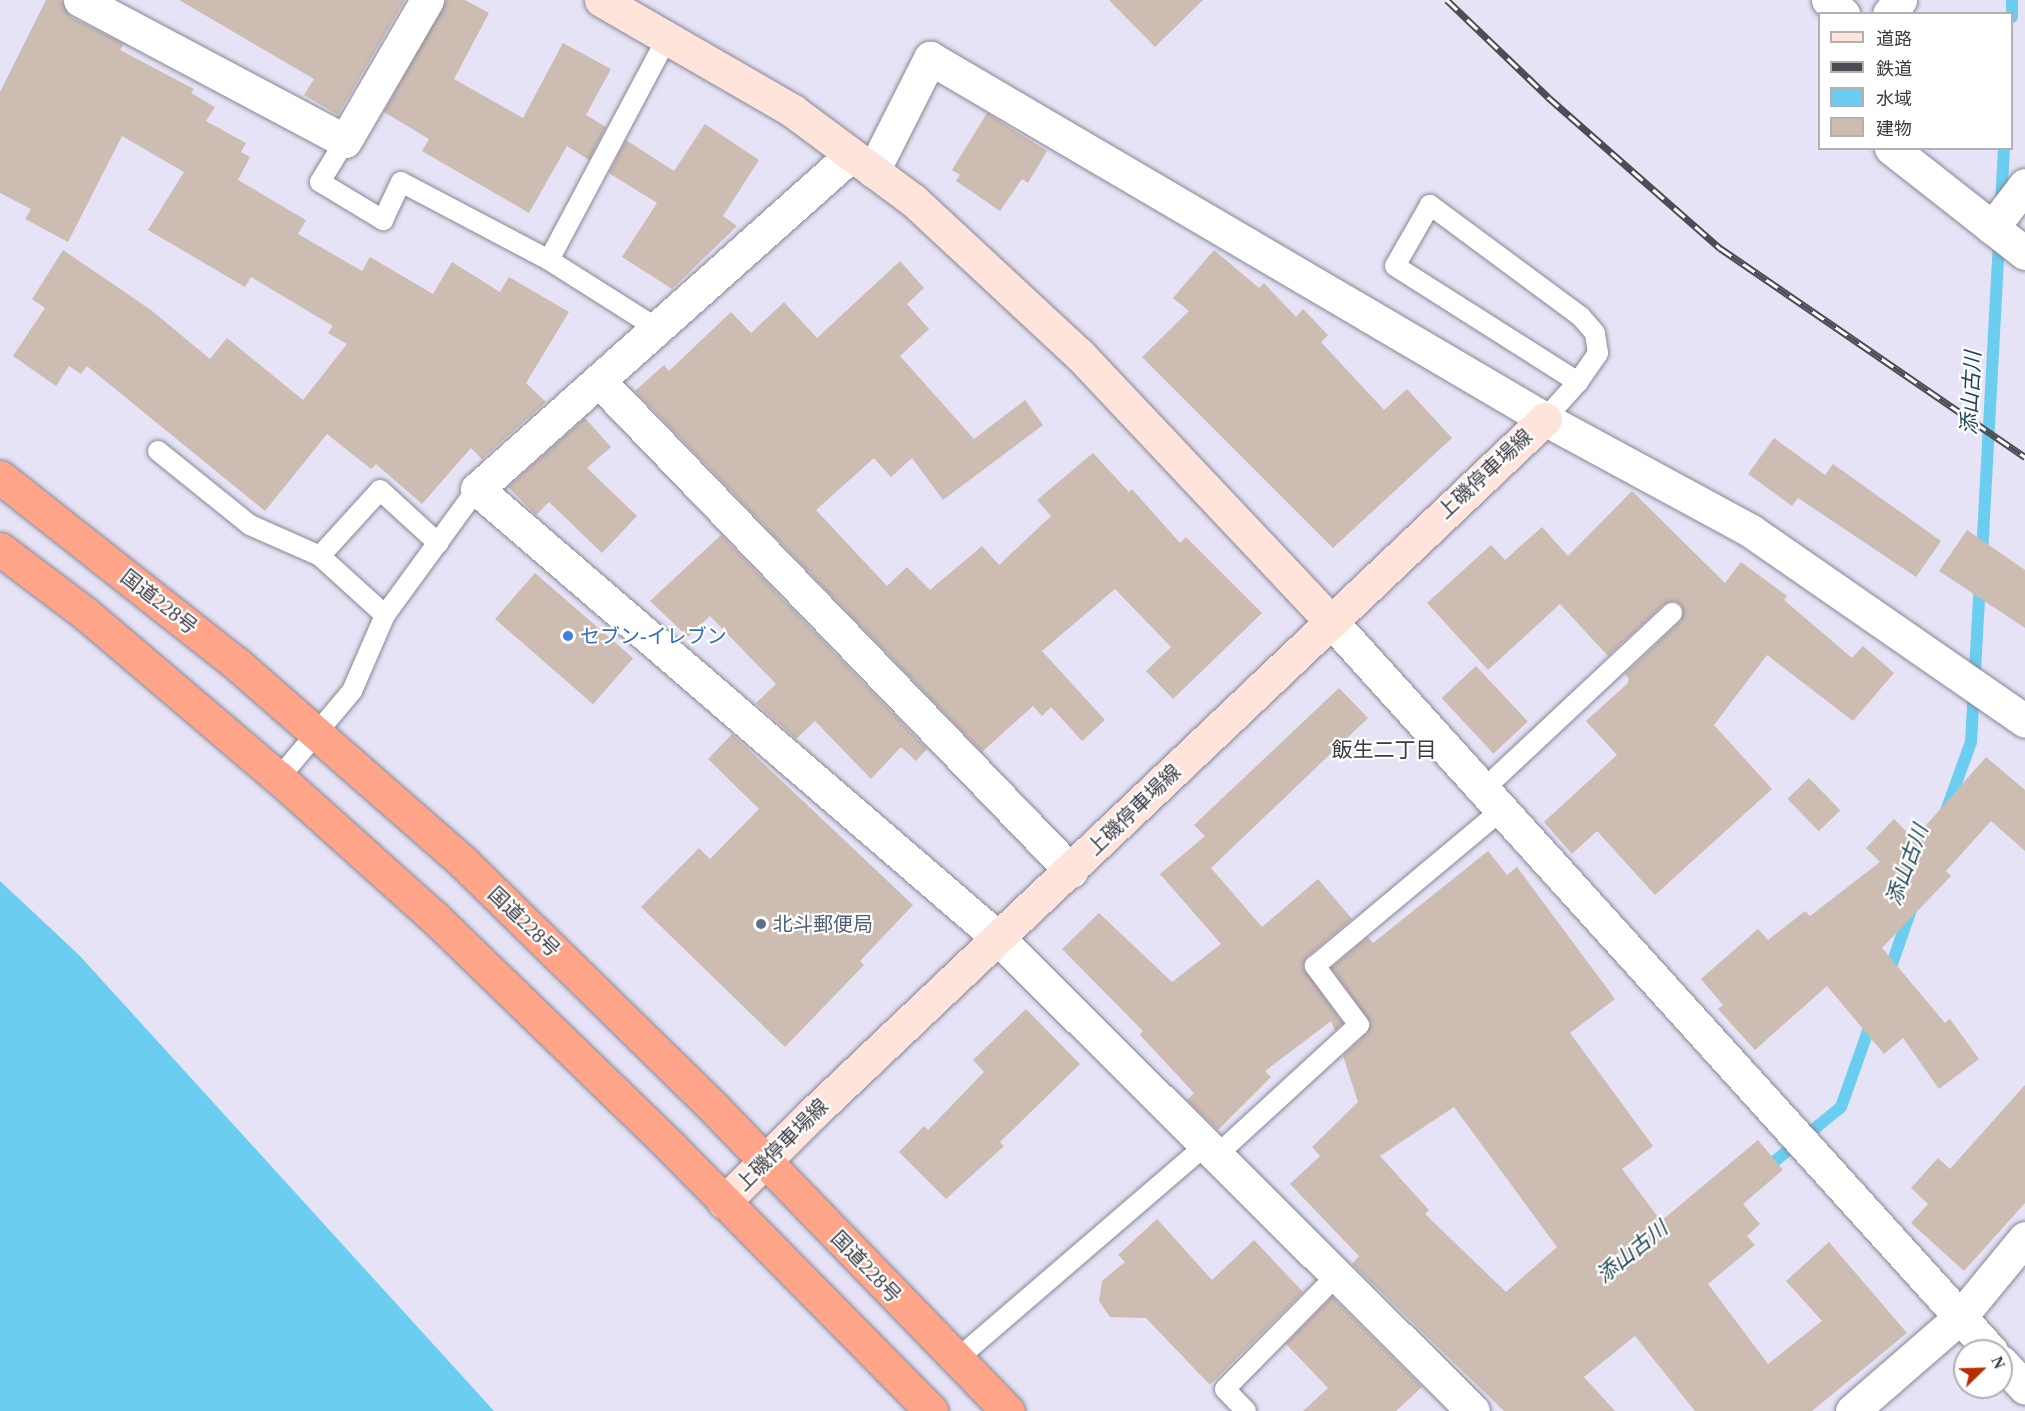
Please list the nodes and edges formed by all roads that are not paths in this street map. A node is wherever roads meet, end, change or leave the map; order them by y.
1 (80, 0) edge
2 (427, 0) edge
3 (602, 0) edge
4 (1828, 0) edge
5 (1900, 0) edge
6 (1841, 12) edge
7 (1891, 12) edge
8 (668, 36) junction
9 (345, 141) junction
10 (1894, 150) edge
11 (862, 163) junction
12 (2025, 185) edge
13 (1992, 228) junction
14 (2025, 254) edge
15 (549, 260) junction
16 (658, 329) junction
17 (600, 382) junction
18 (1578, 382) junction
19 (1545, 419) junction
20 (158, 451) dead end
21 (0, 477) edge
22 (477, 489) junction
23 (438, 543) junction
24 (0, 549) edge
25 (320, 556) junction
26 (1672, 613) dead end
27 (385, 615) junction
28 (1330, 620) junction
29 (2025, 721) edge
30 (317, 734) junction
31 (279, 778) junction
32 (1495, 798) junction
33 (1071, 871) junction
34 (998, 938) junction
35 (1212, 1149) junction
36 (764, 1163) junction
37 (724, 1202) junction
38 (2025, 1238) edge
39 (1338, 1274) junction
40 (1960, 1317) junction
41 (1980, 1339) edge
42 (956, 1360) junction
43 (2013, 1375) edge
44 (2025, 1388) edge
45 (931, 1411) edge
46 (1008, 1411) edge
47 (1246, 1411) edge
48 (1473, 1411) edge
49 (1852, 1411) edge

1 - 9 street
2 - 9 street
3 - 8 main road
4 - 6 street
5 - 7 street
8 - 11 main road
8 - 15 lane
9 - 15 lane
10 - 13 street
11 - 16 street
11 - 19 street
11 - 28 main road
12 - 13 street
13 - 14 street
15 - 16 lane
16 - 17 street
17 - 22 street
17 - 33 street
18 - 18 lane
18 - 19 lane
19 - 28 main road, 上磯停車場線
19 - 29 street
20 - 25 lane
21 - 30 highway, 国道228号
22 - 23 lane
22 - 34 street
23 - 25 lane
23 - 27 lane
24 - 31 highway
25 - 27 lane
26 - 32 lane
27 - 30 lane
28 - 32 street
28 - 33 main road, 上磯停車場線
30 - 31 lane
30 - 36 highway, 国道228号
31 - 37 highway
32 - 35 lane
32 - 40 street
33 - 34 main road, 上磯停車場線
34 - 35 street
34 - 36 main road, 上磯停車場線
35 - 39 street
35 - 42 lane
36 - 37 main road, 上磯停車場線
36 - 42 highway, 国道228号
37 - 45 highway
38 - 40 street
39 - 47 lane
39 - 48 street
40 - 41 street
40 - 49 street
42 - 46 highway, 国道228号
43 - 44 street

